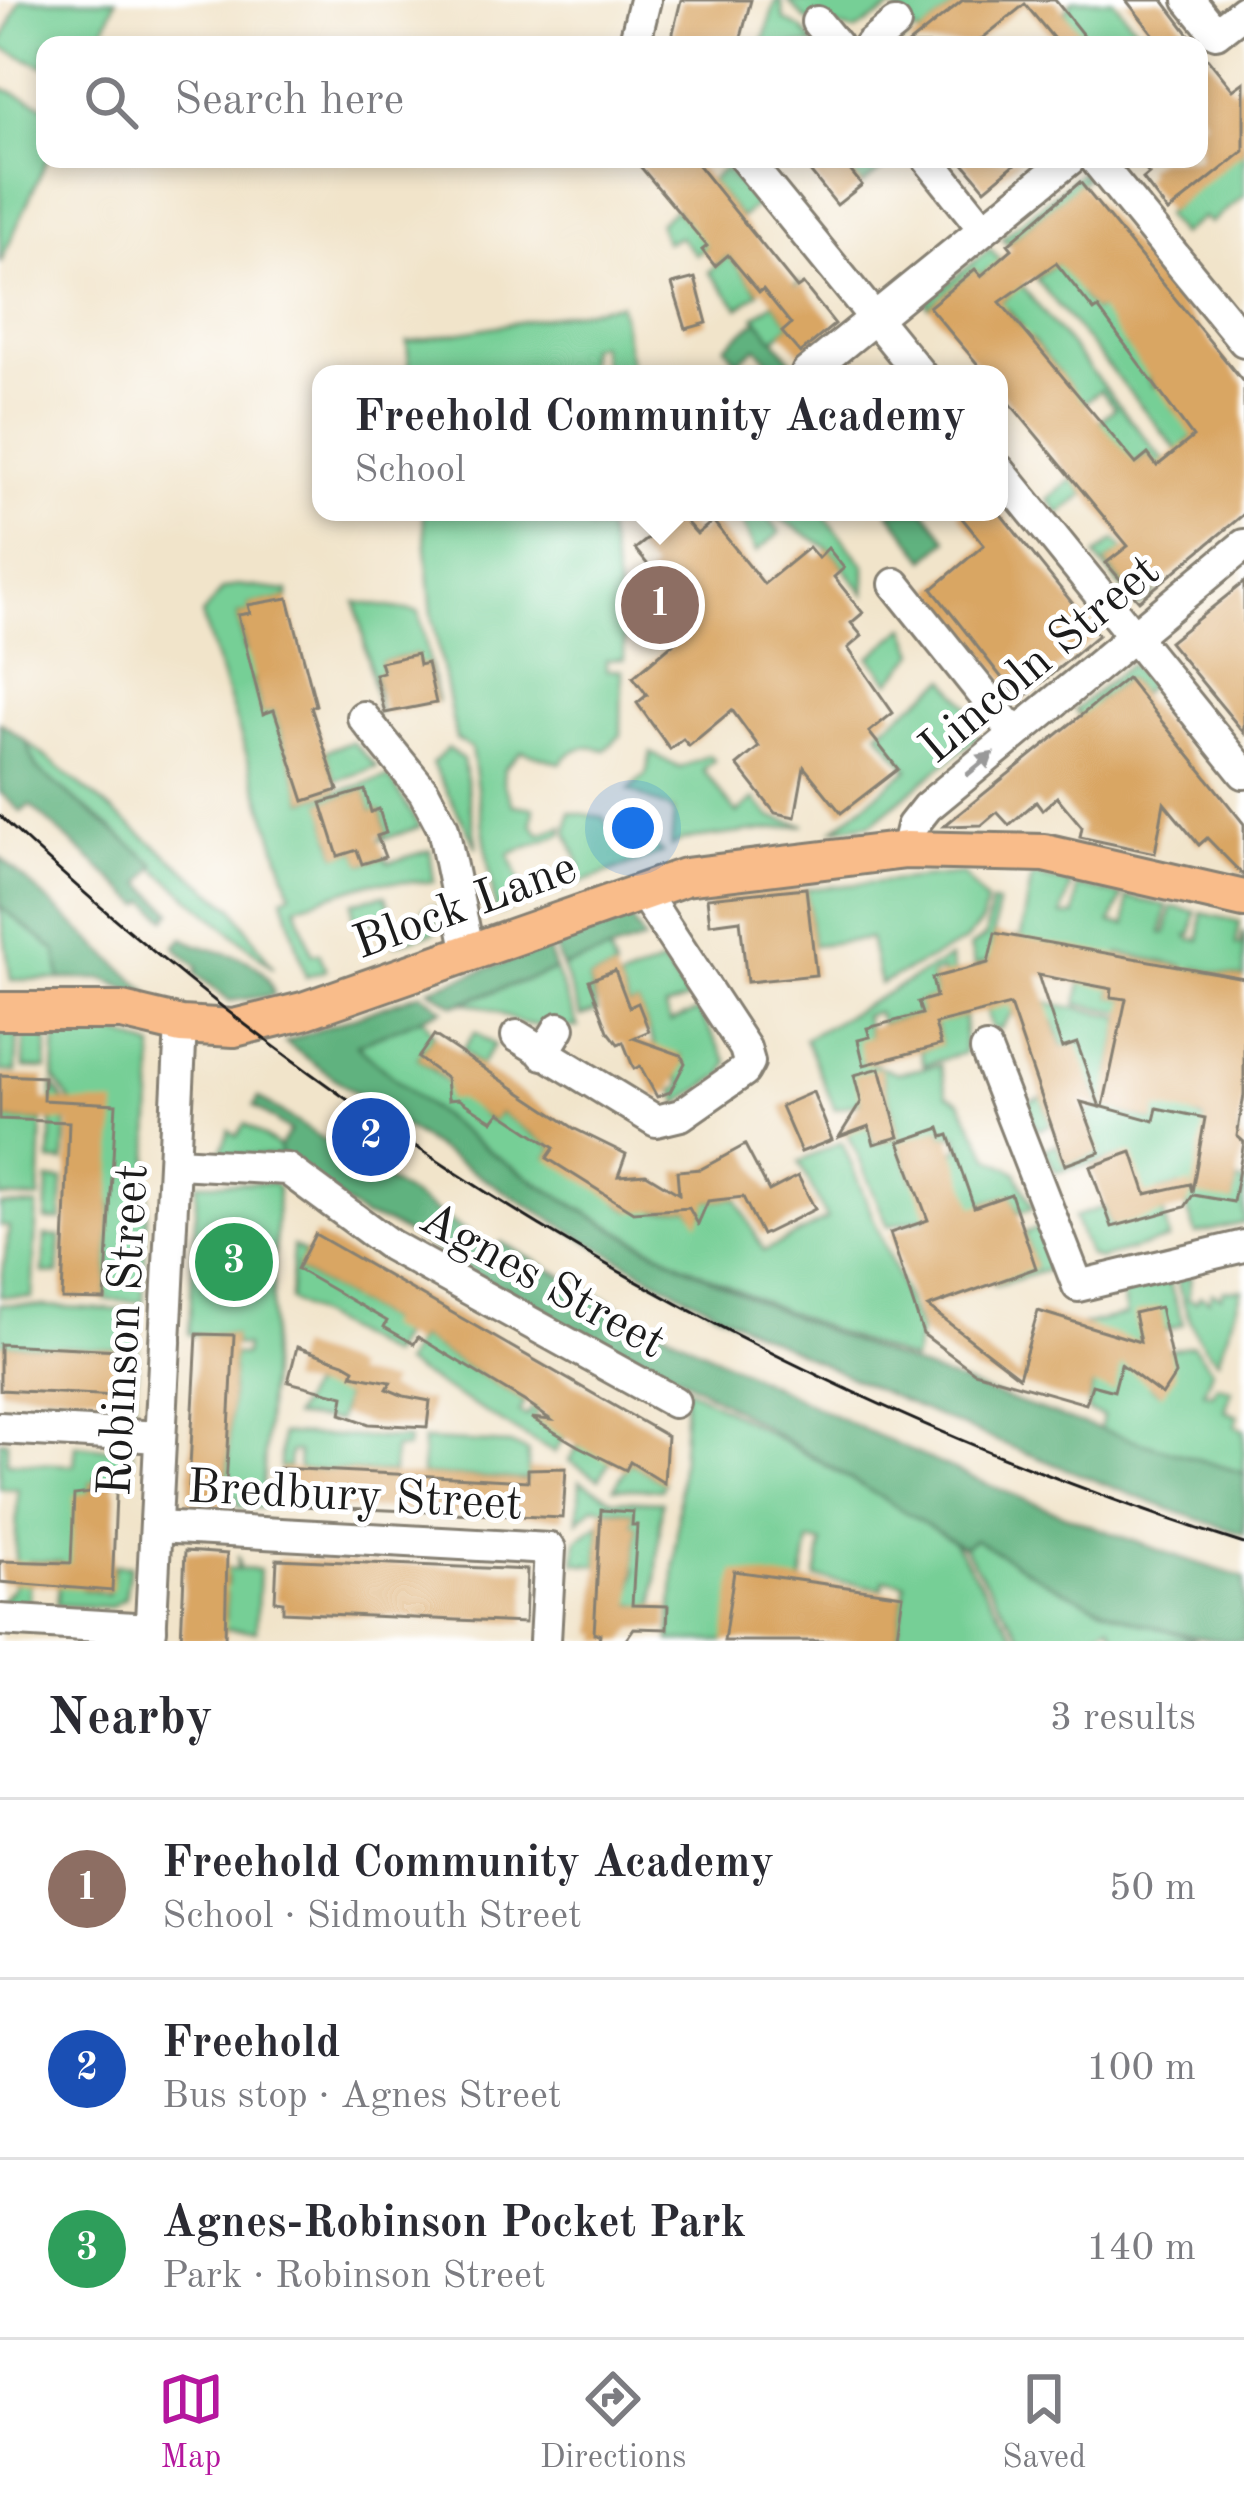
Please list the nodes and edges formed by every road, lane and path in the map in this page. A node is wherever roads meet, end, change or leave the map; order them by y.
1 (645, 0) edge
2 (1190, 0) edge
3 (1244, 11) edge
4 (895, 24) dead end
5 (636, 36) edge
6 (880, 36) edge
7 (752, 168) edge
8 (935, 168) edge
9 (1059, 168) edge
10 (1102, 168) edge
11 (983, 229) junction
12 (875, 318) junction
13 (1244, 341) edge
14 (817, 365) edge
15 (913, 365) edge
16 (1008, 481) edge
17 (1244, 545) edge
18 (896, 584) dead end
19 (1133, 636) junction
20 (362, 717) dead end
21 (1016, 734) junction
22 (1244, 773) edge
23 (906, 850) junction
24 (642, 891) junction
25 (1244, 899) edge
26 (469, 953) junction
27 (0, 1011) edge
28 (182, 1024) junction
29 (517, 1036) dead end
30 (986, 1050) dead end
31 (176, 1163) junction
32 (1244, 1246) edge
33 (674, 1402) dead end
34 (0, 1428) edge
35 (160, 1437) junction
36 (155, 1527) junction
37 (0, 1620) edge
38 (150, 1635) edge
39 (545, 1641) edge

1 - 5 street
2 - 3 street
4 - 6 street
7 - 12 street
8 - 11 street
9 - 11 street
10 - 13 street
11 - 12 street
12 - 14 street
12 - 15 street
16 - 19 street
17 - 19 street, Lincoln Street
18 - 21 street
19 - 21 street, Lincoln Street
19 - 22 street
20 - 26 street
23 -> 21 street, Lincoln Street
23 - 24 main road, Block Lane
23 - 25 main road, Block Lane
24 - 26 main road, Block Lane
24 - 29 street
26 - 28 main road, Block Lane
27 - 28 main road, Block Lane
28 - 31 street, Robinson Street
30 - 32 street
31 - 33 street, Agnes Street
31 - 35 street, Robinson Street
34 - 35 street
35 - 36 street, Robinson Street
36 - 38 street, Robinson Street
36 - 39 street, Bredbury Street
37 - 38 street

